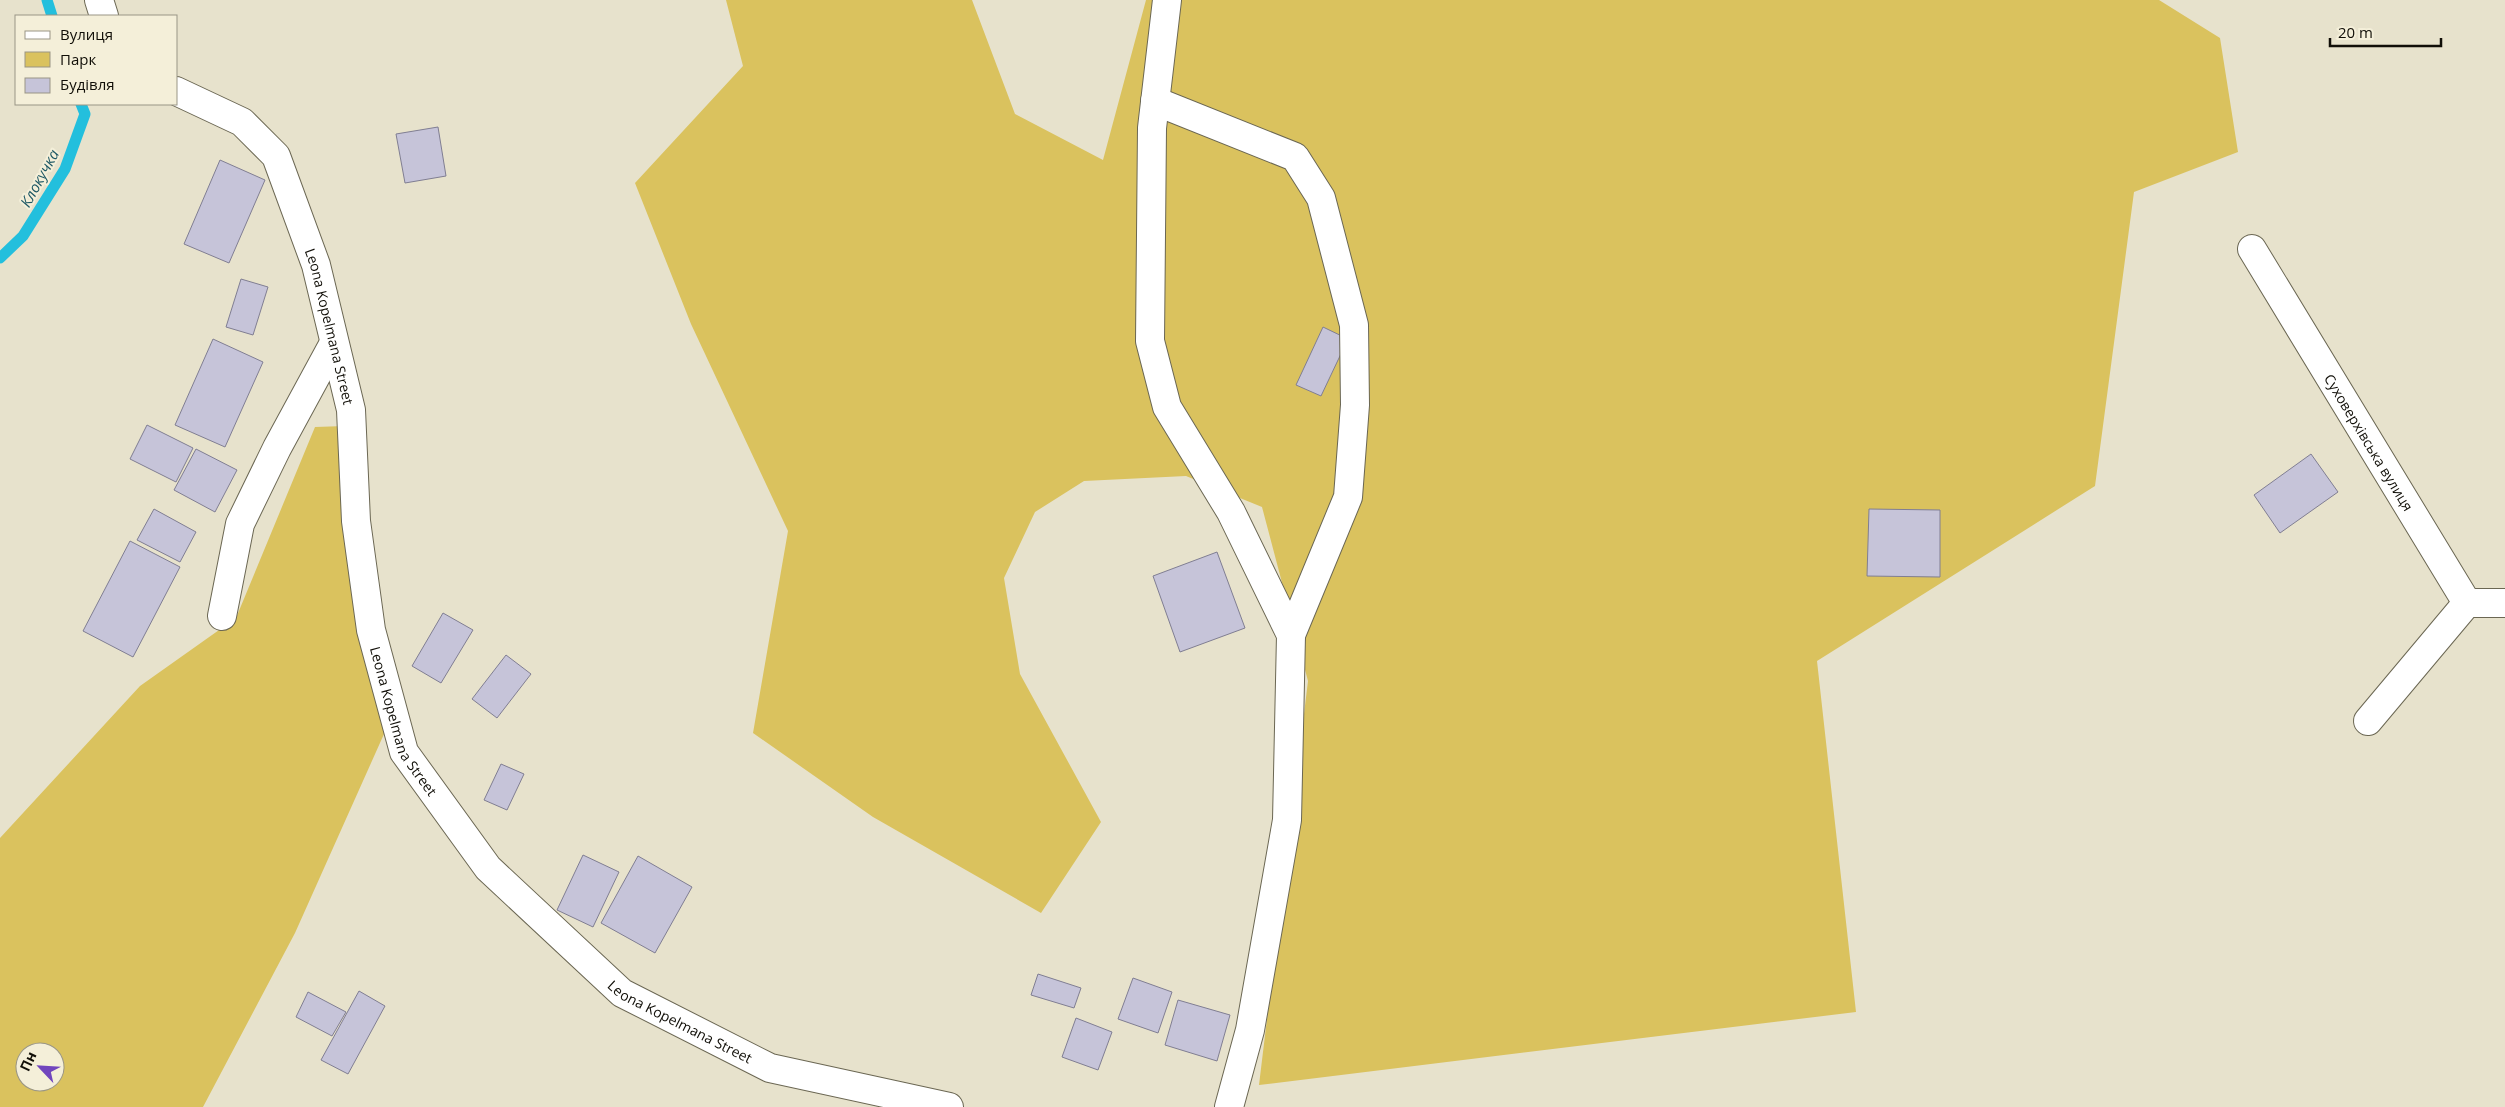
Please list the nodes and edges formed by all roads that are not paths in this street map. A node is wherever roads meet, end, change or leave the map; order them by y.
1 (99, 0) edge
2 (1167, 0) edge
3 (104, 15) edge
4 (178, 92) edge
5 (1155, 101) junction
6 (2252, 249) dead end
7 (334, 343) junction
8 (2467, 603) junction
9 (2505, 603) edge
10 (222, 616) dead end
11 (1291, 635) junction
12 (2368, 721) dead end
13 (949, 1107) edge
14 (1229, 1107) edge

1 - 3 street
2 - 5 street
4 - 7 street, Leona Kopelmana Street
5 - 11 street
5 - 11 street
6 - 8 street, Суховерхівська вулиця
7 - 10 street
7 - 13 street, Leona Kopelmana Street
8 - 9 street
8 - 12 street
11 - 14 street

